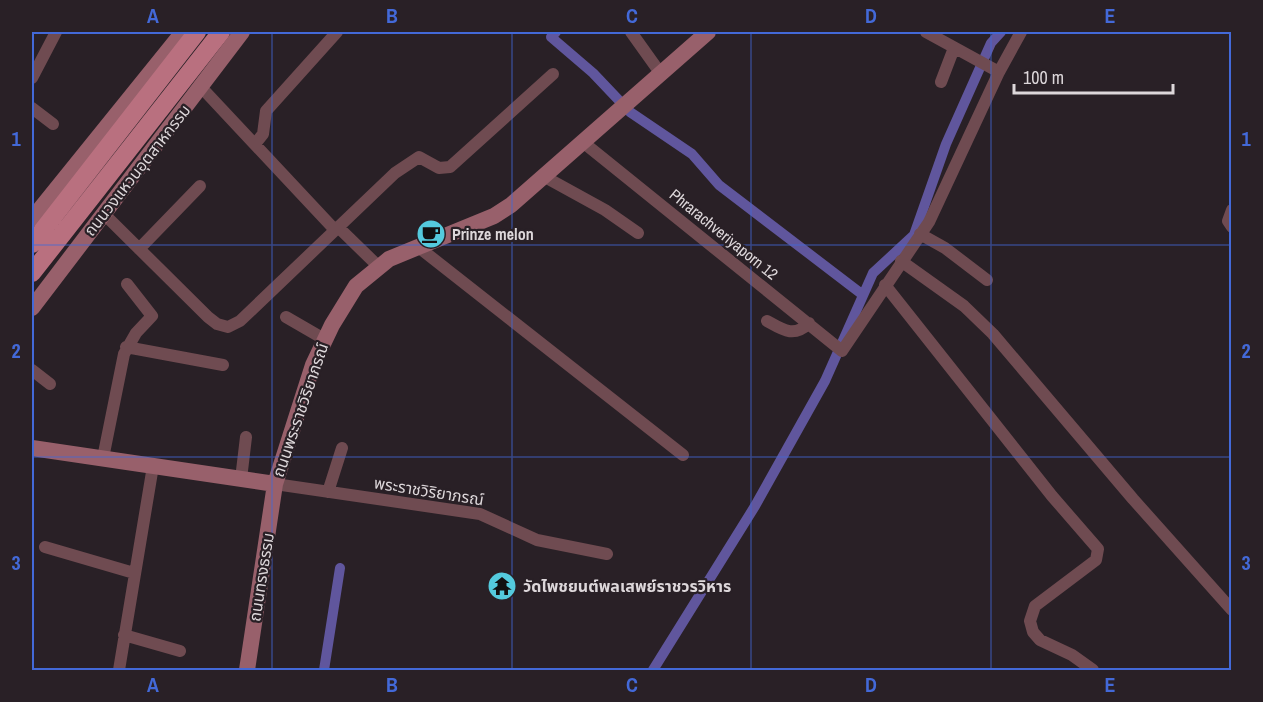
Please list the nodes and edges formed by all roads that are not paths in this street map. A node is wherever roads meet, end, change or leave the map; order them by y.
1 (56, 32) edge
2 (221, 32) edge
3 (242, 32) edge
4 (337, 32) edge
5 (631, 32) edge
6 (708, 32) edge
7 (926, 32) edge
8 (1021, 32) edge
9 (189, 36) edge
10 (954, 48) junction
11 (995, 69) junction
12 (553, 74) dead end
13 (661, 74) junction
14 (32, 78) edge
15 (941, 82) dead end
16 (201, 87) junction
17 (32, 108) edge
18 (53, 124) dead end
19 (584, 143) junction
20 (255, 144) junction
21 (545, 177) junction
22 (200, 186) dead end
23 (1232, 210) edge
24 (33, 213) edge
25 (104, 214) junction
26 (1232, 227) edge
27 (337, 229) junction
28 (638, 233) dead end
29 (920, 234) junction
30 (32, 244) edge
31 (417, 246) junction
32 (139, 249) junction
33 (901, 261) junction
34 (378, 266) junction
35 (32, 273) edge
36 (987, 280) dead end
37 (127, 284) dead end
38 (885, 285) junction
39 (32, 308) edge
40 (286, 316) dead end
41 (767, 321) dead end
42 (809, 323) junction
43 (324, 339) junction
44 (126, 347) junction
45 (223, 365) dead end
46 (32, 370) edge
47 (50, 384) dead end
48 (246, 437) dead end
49 (32, 448) edge
50 (342, 448) dead end
51 (683, 455) dead end
52 (103, 458) junction
53 (153, 466) junction
54 (241, 479) junction
55 (275, 484) junction
56 (328, 492) junction
57 (45, 547) dead end
58 (607, 554) dead end
59 (134, 573) junction
60 (1232, 610) edge
61 (124, 635) junction
62 (180, 651) dead end
63 (119, 670) edge
64 (247, 670) edge
65 (1093, 670) edge

1 - 14 street
2 - 35 main road, ถนนวงแหวนอุตสาหกรรม
3 - 16 main road, ถนนวงแหวนอุตสาหกรรม
4 - 20 street
5 - 13 street
6 - 13 main road, ถนนพระราชวิริยาภรณ์
7 - 10 street
8 - 11 street
9 - 24 main road
9 - 30 main road
10 - 11 street
10 - 15 street
11 - 29 street
12 - 27 street
13 - 19 main road, ถนนพระราชวิริยาภรณ์
16 - 20 street
16 - 25 main road, ถนนวงแหวนอุตสาหกรรม
17 - 18 street
19 - 21 main road, ถนนพระราชวิริยาภรณ์
19 - 42 street, Phrarachveriyaporn 12
20 - 27 street
21 - 28 street
21 - 31 main road, ถนนพระราชวิริยาภรณ์
22 - 32 street
23 - 26 street
25 - 32 street
25 - 39 main road, ถนนวงแหวนอุตสาหกรรม
27 - 32 street
27 - 34 street
29 - 33 street
29 - 36 street
31 - 34 main road, ถนนพระราชวิริยาภรณ์
31 - 51 street
33 - 38 street
33 - 60 street
34 - 43 main road, ถนนพระราชวิริยาภรณ์
37 - 44 street
38 - 42 street, Phrarachveriyaporn 12
38 - 65 street
40 - 43 street
41 - 42 street
43 - 55 main road, ถนนพระราชวิริยาภรณ์
44 - 45 street
44 - 52 street
46 - 47 street
48 - 54 street
49 - 52 main road, ถนนพระราชวิริยาภรณ์
50 - 56 street
52 - 53 main road, ถนนพระราชวิริยาภรณ์
53 - 54 main road, ถนนพระราชวิริยาภรณ์
53 - 59 street
54 - 55 main road, ถนนพระราชวิริยาภรณ์
55 - 56 street, พระราชวิริยาภรณ์
55 - 64 main road, ถนนทรงธรรม
56 - 58 street, พระราชวิริยาภรณ์
57 - 59 street
59 - 61 street
61 - 62 street
61 - 63 street

